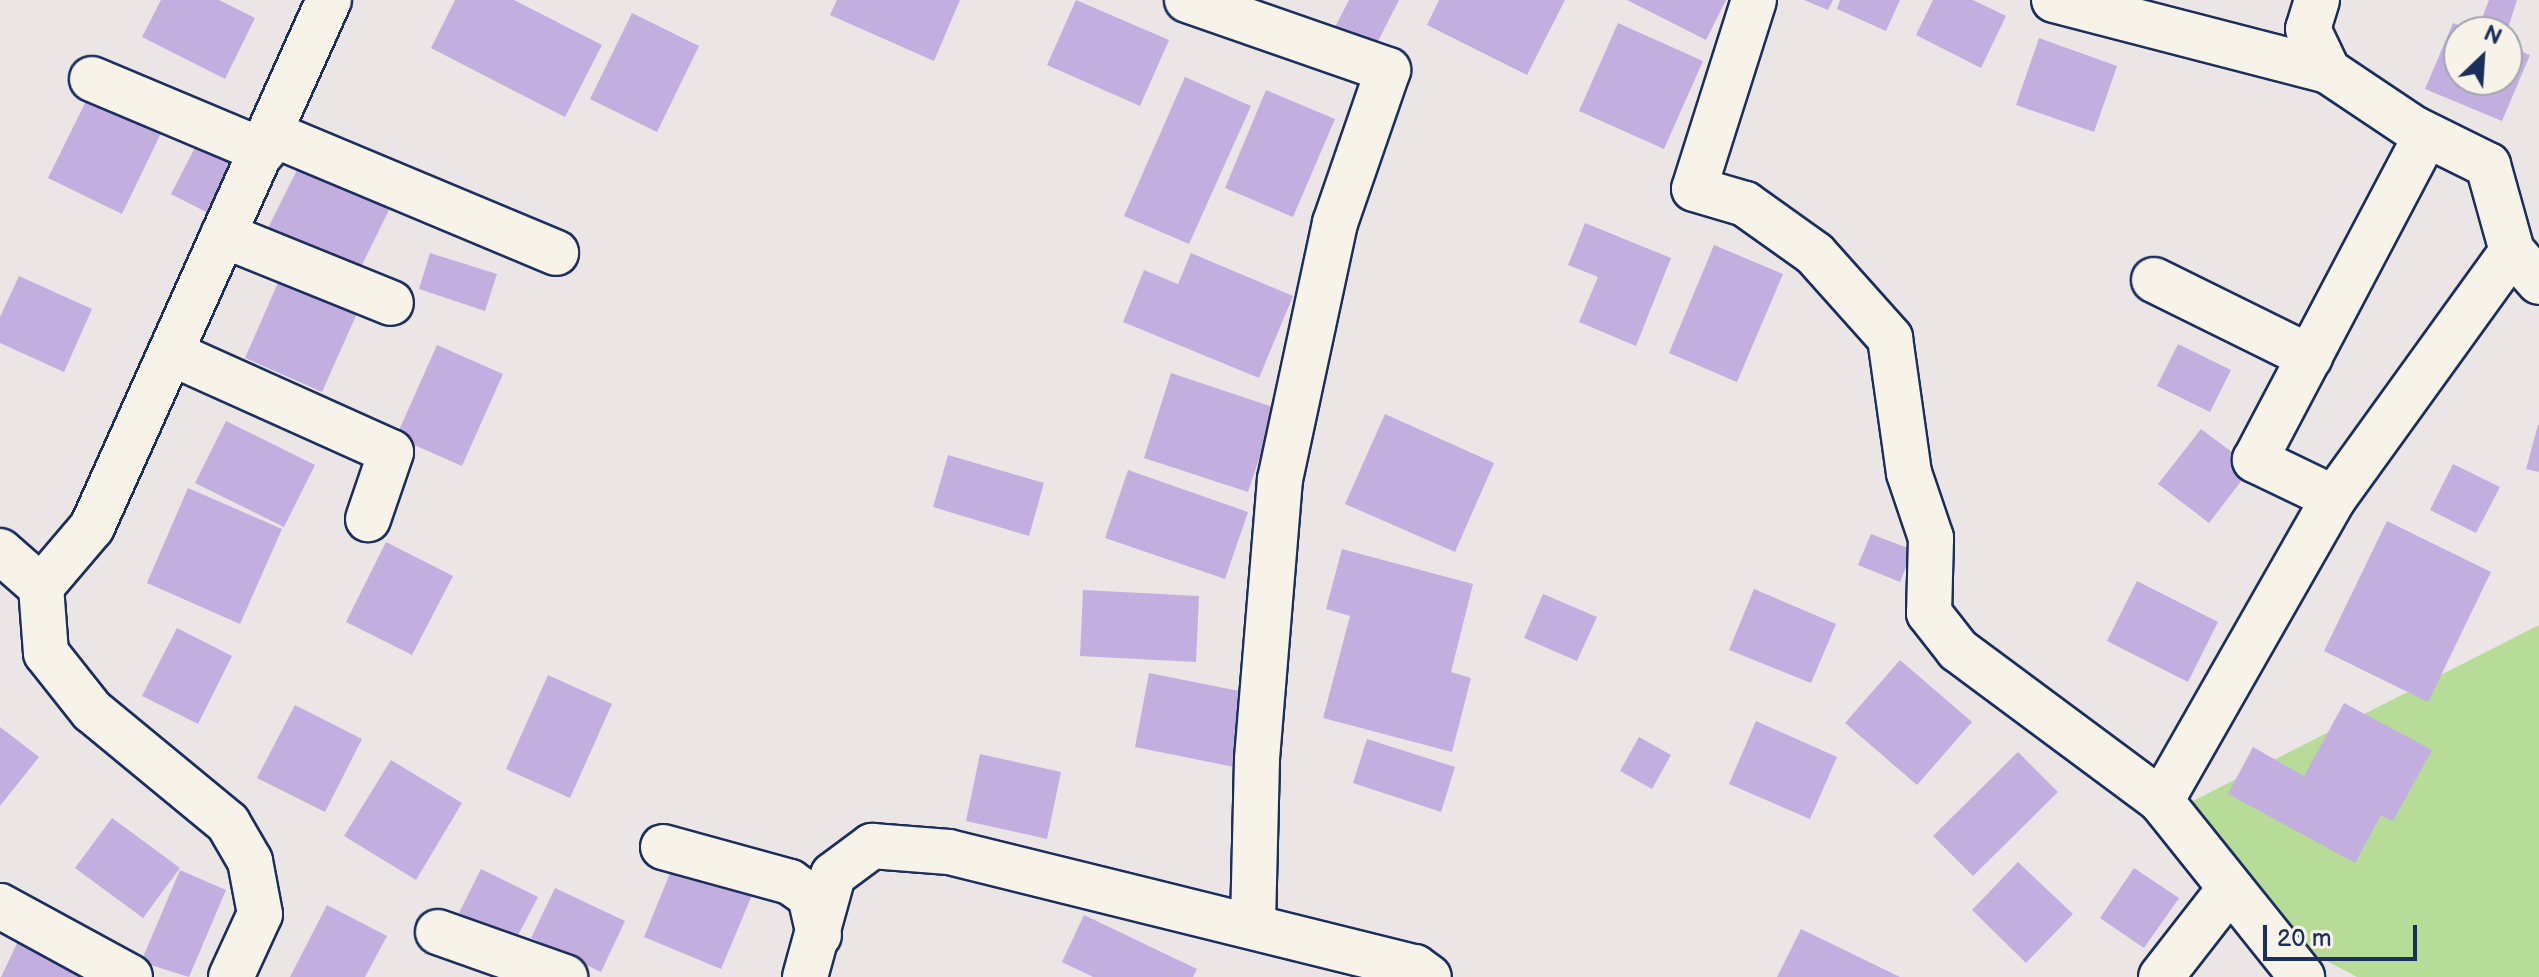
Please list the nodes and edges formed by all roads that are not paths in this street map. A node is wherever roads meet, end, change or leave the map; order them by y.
1 (329, 0) edge
2 (1187, 0) edge
3 (1754, 0) edge
4 (2054, 0) edge
5 (2317, 0) edge
6 (2328, 71) junction
7 (92, 79) dead end
8 (2426, 135) junction
9 (268, 142) junction
10 (223, 235) junction
11 (556, 253) dead end
12 (2526, 266) edge
13 (2154, 280) dead end
14 (391, 303) dead end
15 (173, 354) junction
16 (2310, 357) junction
17 (2334, 498) junction
18 (368, 519) dead end
19 (0, 551) edge
20 (41, 587) junction
21 (2161, 801) junction
22 (663, 847) dead end
23 (2228, 891) junction
24 (0, 906) edge
25 (1253, 927) junction
26 (438, 932) dead end
27 (819, 935) junction
28 (1324, 962) edge
29 (130, 977) edge
30 (231, 977) edge
31 (565, 977) edge
32 (805, 977) edge
33 (1429, 977) edge
34 (2161, 977) edge
35 (2302, 977) edge

1 - 9 street
2 - 25 street
3 - 21 street
4 - 6 street
5 - 6 street
6 - 8 street
7 - 9 street
8 - 12 street
8 - 16 street
9 - 10 street
9 - 11 street
10 - 14 street
10 - 15 street
12 - 17 street
13 - 16 street
15 - 18 street
15 - 20 street
16 - 17 street
17 - 21 street
19 - 20 street
20 - 30 street
21 - 23 street
22 - 27 street
23 - 34 street
23 - 35 street
24 - 29 street
25 - 27 street
25 - 28 street
26 - 31 street
27 - 32 street
28 - 33 street

